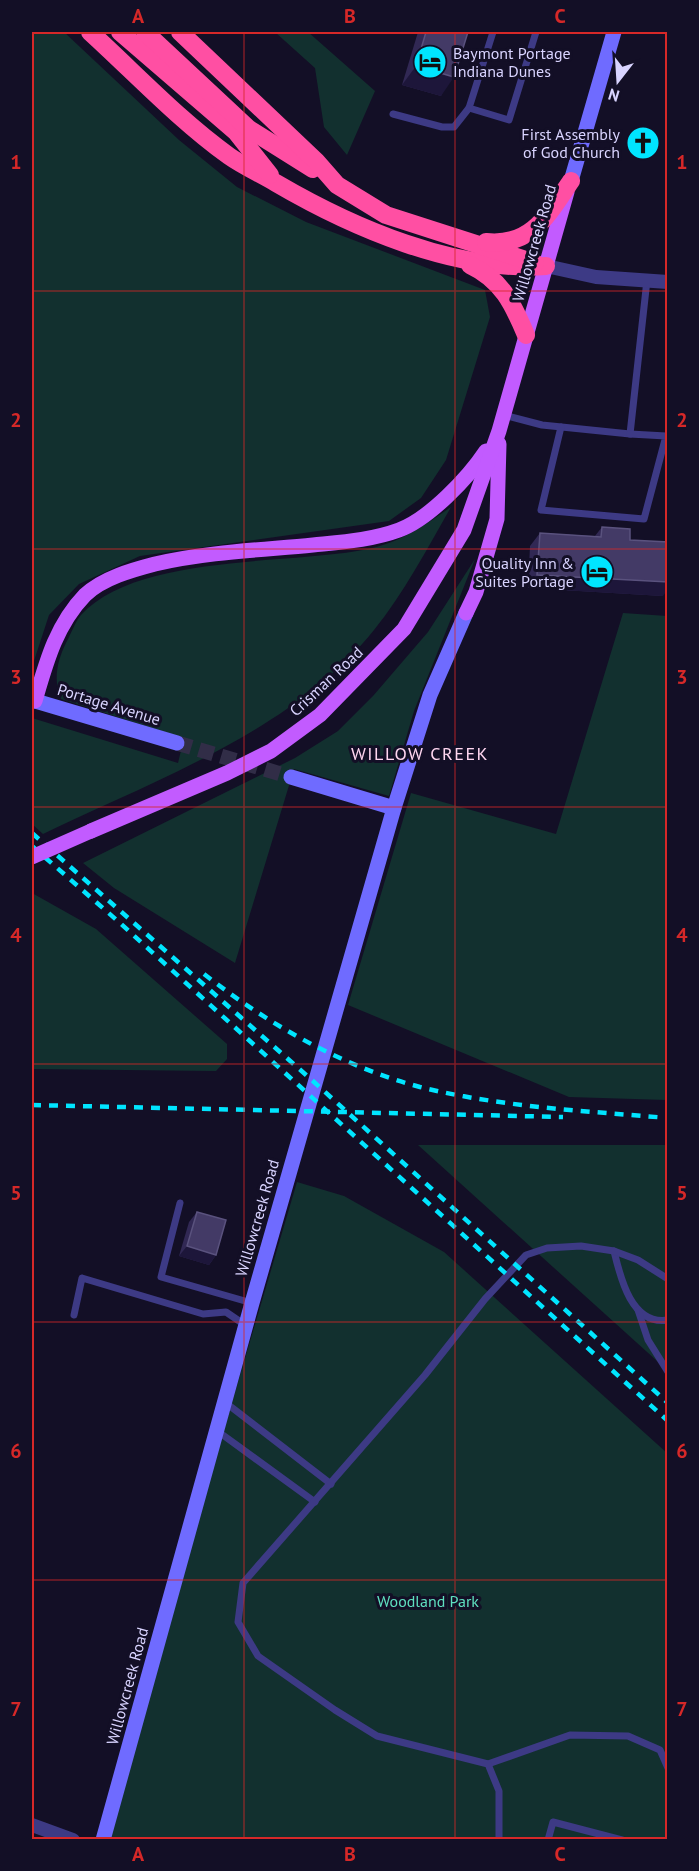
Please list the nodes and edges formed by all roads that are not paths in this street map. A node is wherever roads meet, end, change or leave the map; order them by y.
1 (90, 32) edge
2 (120, 32) edge
3 (145, 32) edge
4 (180, 32) edge
5 (493, 32) edge
6 (536, 32) edge
7 (614, 32) edge
8 (469, 108) junction
9 (393, 114) dead end
10 (571, 181) junction
11 (277, 184) junction
12 (337, 185) junction
13 (461, 240) junction
14 (450, 255) junction
15 (546, 266) junction
16 (647, 280) junction
17 (668, 282) edge
18 (526, 335) junction
19 (504, 415) junction
20 (561, 427) junction
21 (499, 431) junction
22 (630, 434) junction
23 (466, 613) joint
24 (33, 701) edge
25 (177, 743) tunnel mouth
26 (291, 777) tunnel mouth
27 (394, 808) junction
28 (32, 857) edge
29 (180, 1203) dead end
30 (614, 1251) junction
31 (668, 1279) edge
32 (252, 1303) junction
33 (638, 1308) junction
34 (74, 1316) dead end
35 (668, 1320) edge
36 (245, 1325) junction
37 (668, 1372) edge
38 (224, 1402) junction
39 (216, 1430) junction
40 (331, 1484) junction
41 (315, 1502) junction
42 (488, 1764) junction
43 (668, 1767) edge
44 (32, 1826) edge
45 (73, 1839) edge
46 (103, 1839) edge
47 (499, 1839) edge
48 (548, 1839) edge
49 (622, 1839) edge

1 - 11 highway
2 - 11 highway
3 - 12 highway
4 - 12 highway
5 - 8 lane
6 - 8 lane
7 - 10 street, Willowcreek Road
8 - 9 lane
10 - 13 highway
10 - 15 main road, Willowcreek Road
11 - 14 highway
12 - 13 highway
13 - 15 highway
14 - 15 highway
14 - 18 highway
15 - 16 street
15 - 18 main road, Willowcreek Road
16 - 17 street
16 - 22 lane
18 - 19 main road, Willowcreek Road
19 - 20 lane
19 - 21 main road, Willowcreek Road
20 - 22 lane
20 - 22 lane
21 - 23 main road
21 - 24 main road
21 - 28 main road, Crisman Road, bridge
23 - 27 street, Willowcreek Road
24 - 25 street, Portage Avenue
26 - 27 street
27 - 32 street, Willowcreek Road
29 - 32 lane
30 - 31 lane
30 - 33 lane
30 - 40 lane
32 - 36 street, Willowcreek Road
33 - 35 lane
33 - 37 lane
34 - 36 lane
36 - 38 street, Willowcreek Road
38 - 39 street, Willowcreek Road
38 - 40 lane
39 - 41 lane
39 - 46 street, Willowcreek Road
40 - 41 lane
41 - 42 lane
42 - 43 lane
42 - 47 lane
44 - 45 street
48 - 49 lane

